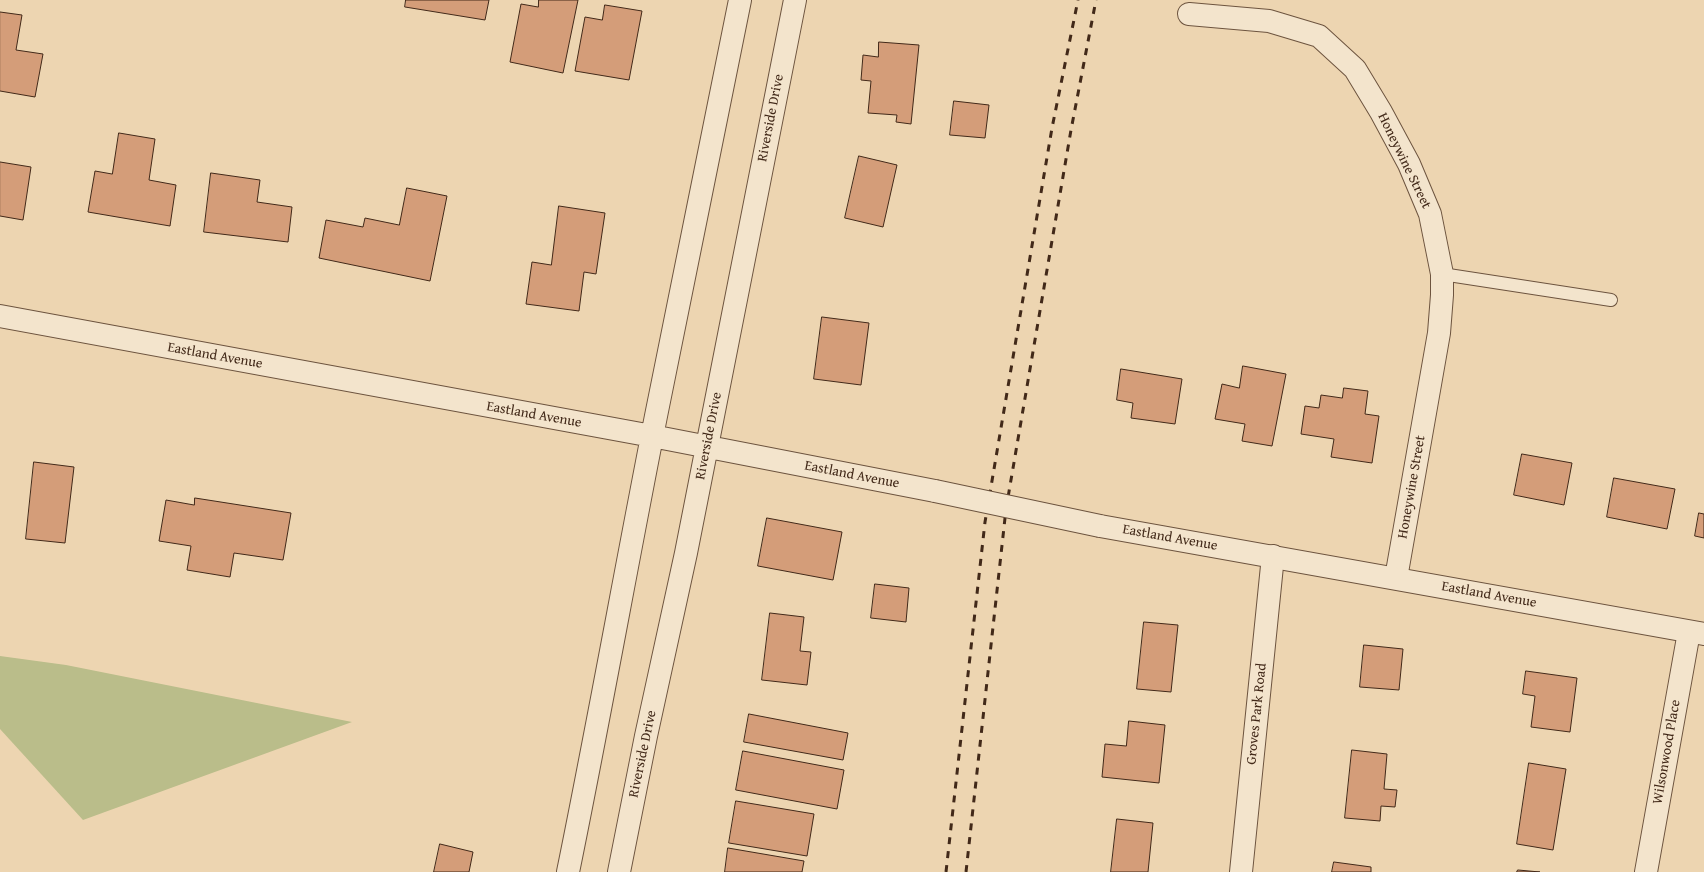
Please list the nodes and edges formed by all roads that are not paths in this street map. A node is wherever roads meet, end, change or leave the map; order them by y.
1 (740, 0) edge
2 (795, 0) edge
3 (1189, 14) dead end
4 (1442, 274) junction
5 (1611, 300) dead end
6 (0, 316) edge
7 (652, 436) junction
8 (707, 448) junction
9 (1273, 556) junction
10 (1396, 578) junction
11 (1697, 633) edge
12 (568, 872) edge
13 (619, 872) edge
14 (1241, 872) edge
15 (1646, 872) edge

1 - 7 street
2 - 8 street, Riverside Drive
3 - 4 street, Honeywine Street
4 - 5 lane
4 - 10 street, Honeywine Street
6 - 7 street, Eastland Avenue
7 - 8 street, Eastland Avenue
7 - 12 street
8 - 9 street, Eastland Avenue, bridge
8 - 13 street, Riverside Drive
9 - 10 street, Eastland Avenue
9 - 14 street, Groves Park Road
10 - 11 street, Eastland Avenue
11 - 15 street, Wilsonwood Place

